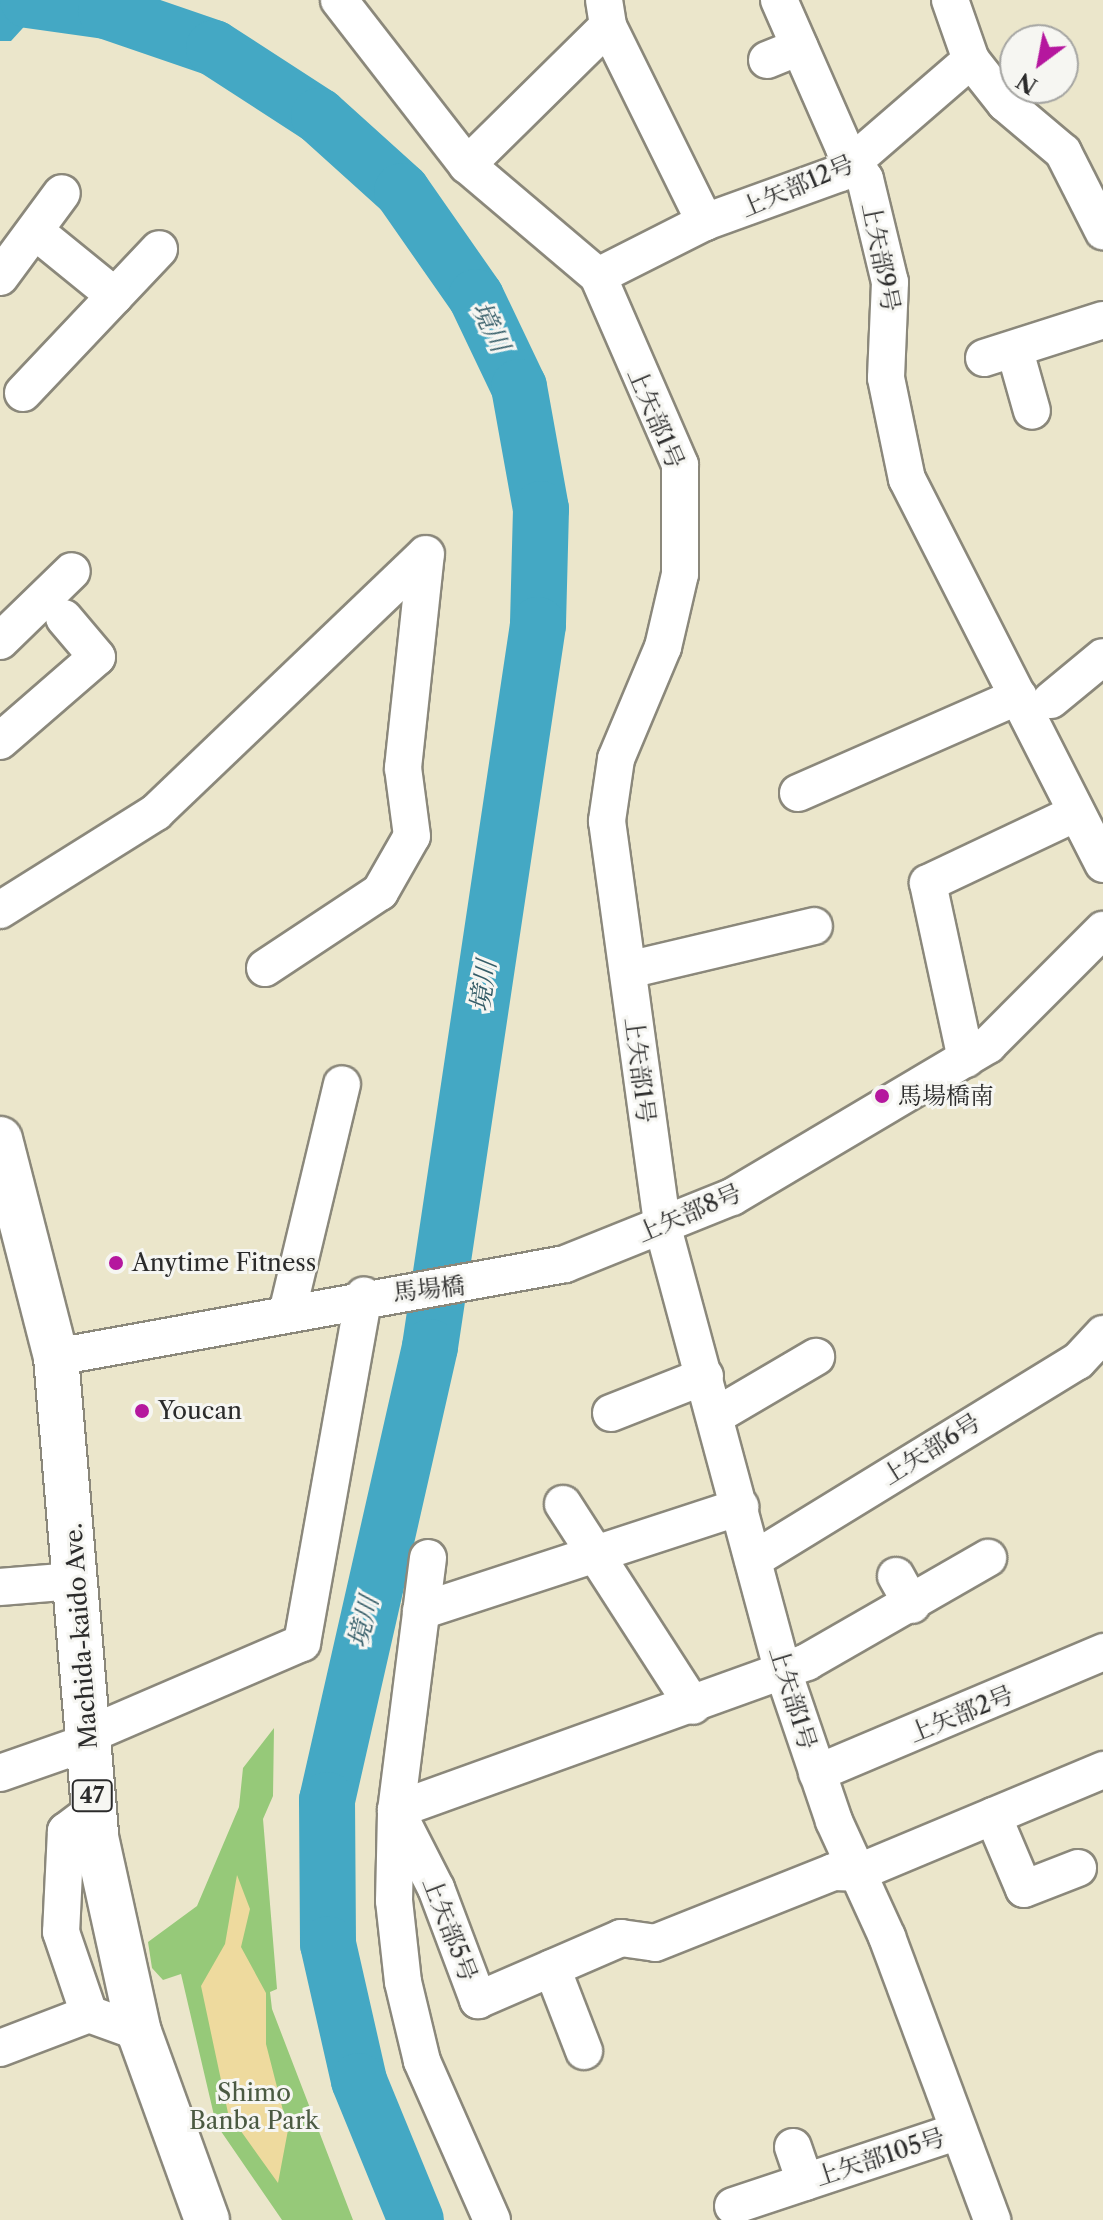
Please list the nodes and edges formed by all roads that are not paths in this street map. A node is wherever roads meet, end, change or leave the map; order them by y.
1 (339, 0) edge
2 (779, 0) edge
3 (950, 0) edge
4 (606, 13) edge
5 (799, 47) junction
6 (767, 60) dead end
7 (971, 60) junction
8 (855, 164) junction
9 (467, 165) junction
10 (62, 193) dead end
11 (705, 222) junction
12 (35, 231) junction
13 (1103, 231) edge
14 (159, 249) dead end
15 (598, 276) junction
16 (0, 277) edge
17 (115, 296) junction
18 (1103, 320) edge
19 (43, 383) dead end
20 (1032, 411) dead end
21 (72, 571) dead end
22 (64, 618) dead end
23 (0, 641) edge
24 (1103, 657) edge
25 (1035, 698) junction
26 (0, 741) edge
27 (0, 751) edge
28 (0, 770) edge
29 (798, 793) dead end
30 (1076, 813) junction
31 (1103, 864) edge
32 (0, 910) edge
33 (814, 926) dead end
34 (1103, 930) edge
35 (265, 968) dead end
36 (628, 970) junction
37 (966, 1059) junction
38 (342, 1084) dead end
39 (0, 1139) edge
40 (662, 1224) junction
41 (14, 1235) edge
42 (479, 1283) joint
43 (372, 1295) junction
44 (288, 1309) junction
45 (1103, 1334) edge
46 (56, 1357) junction
47 (816, 1357) dead end
48 (705, 1376) junction
49 (611, 1413) dead end
50 (717, 1415) junction
51 (563, 1504) dead end
52 (740, 1507) junction
53 (593, 1554) junction
54 (428, 1558) dead end
55 (988, 1558) dead end
56 (753, 1560) junction
57 (75, 1581) junction
58 (0, 1587) edge
59 (421, 1611) junction
60 (1099, 1666) edge
61 (783, 1671) junction
62 (693, 1706) junction
63 (89, 1738) junction
64 (1103, 1770) edge
65 (0, 1773) edge
66 (817, 1773) junction
67 (396, 1810) junction
68 (93, 1811) junction
69 (993, 1816) junction
70 (1078, 1868) dead end
71 (857, 1873) junction
72 (552, 1968) junction
73 (89, 2014) junction
74 (139, 2032) junction
75 (0, 2048) edge
76 (584, 2051) dead end
77 (956, 2132) junction
78 (793, 2147) dead end
79 (805, 2182) junction
80 (733, 2206) dead end
81 (207, 2220) edge
82 (492, 2220) edge
83 (992, 2220) edge

1 - 9 street, 上矢部1号
2 - 5 street, 上矢部9号
3 - 7 street
4 - 9 street
4 - 11 street
5 - 6 street
5 - 8 street, 上矢部9号
7 - 8 street, 上矢部12号
7 - 13 street
8 - 11 street, 上矢部12号
8 - 25 street, 上矢部9号
9 - 15 street, 上矢部1号
10 - 12 street
11 - 15 street, 上矢部12号
12 - 16 street
12 - 17 street
14 - 17 street
15 - 36 street, 上矢部1号
17 - 19 street
18 - 20 street
21 - 23 street
22 - 26 street
24 - 25 street
25 - 29 street
25 - 30 street, 上矢部9号
27 - 28 street
30 - 31 street, 上矢部9号
30 - 37 street
32 - 35 street
33 - 36 street
34 - 37 street, 上矢部8号
36 - 40 street, 上矢部1号
37 - 40 street, 上矢部8号
38 - 44 street
39 - 41 main road, Machida-kaido Ave. / 47
40 - 42 street, 上矢部8号
40 - 48 street, 上矢部1号
41 - 46 main road, Machida-kaido Ave. / 47
42 - 43 street, 馬場橋
43 - 44 street, 馬場橋
43 - 63 street
44 - 46 street, 馬場橋
45 - 56 street, 上矢部6号
46 - 57 main road, Machida-kaido Ave. / 47
47 - 50 street
48 - 49 street
48 - 50 street, 上矢部1号
50 - 52 street, 上矢部1号
51 - 53 street
52 - 53 street
52 - 56 street, 上矢部1号
53 - 59 street
53 - 62 street
54 - 59 street
55 - 61 street
56 - 61 street, 上矢部1号
57 - 58 street
57 - 63 main road, Machida-kaido Ave. / 47
59 - 67 street
60 - 66 street, 上矢部2号
61 - 62 street
61 - 66 street, 上矢部1号
62 - 67 street
63 - 65 street
63 - 68 main road, Machida-kaido Ave. / 47
64 - 69 street, 上矢部5号
66 - 71 street, 上矢部1号
67 - 72 street, 上矢部5号
67 - 82 street
68 - 73 street
68 - 74 main road, Machida-kaido Ave. / 47
69 - 70 street
69 - 71 street, 上矢部5号
71 - 72 street, 上矢部5号
71 - 77 street, 上矢部1号
72 - 76 street
73 - 74 street
73 - 75 street
74 - 81 main road, Machida-kaido Ave. / 47
77 - 79 street, 上矢部105号
77 - 83 street, 上矢部1号
78 - 79 street, 上矢部105号
79 - 80 street, 上矢部105号

